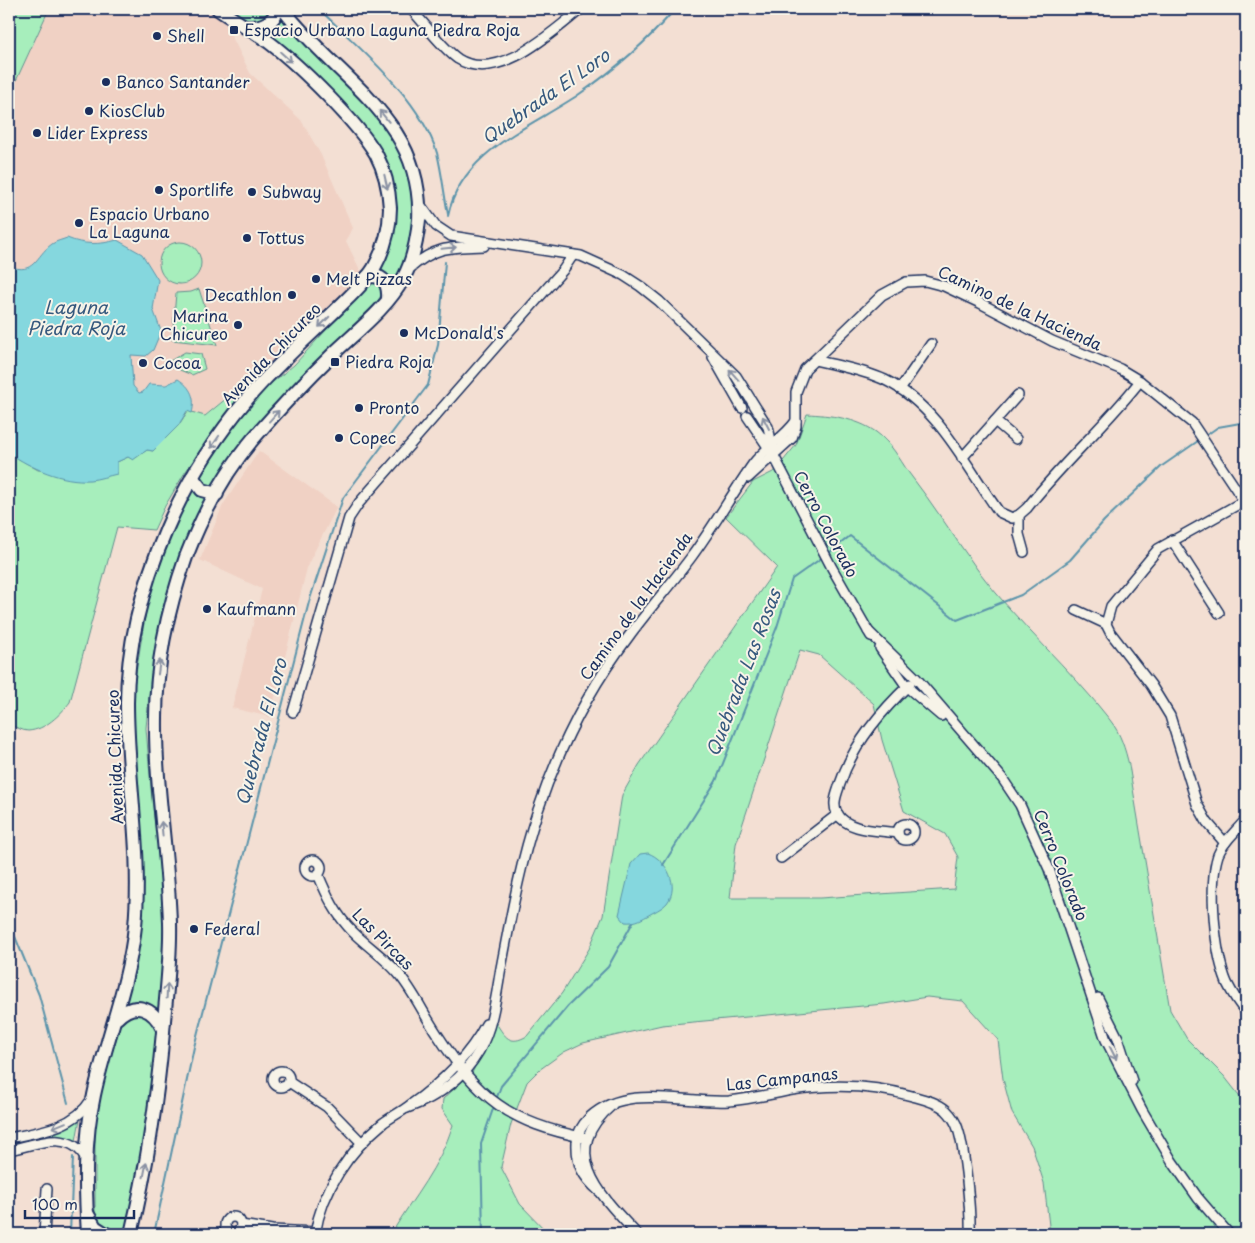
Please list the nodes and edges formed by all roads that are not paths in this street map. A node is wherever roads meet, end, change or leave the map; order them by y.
1 (218, 9) edge
2 (278, 9) edge
3 (283, 9) edge
4 (411, 9) edge
5 (581, 9) edge
6 (245, 27) junction
7 (419, 202) junction
8 (505, 245) junction
9 (573, 255) junction
10 (407, 271) junction
11 (368, 277) junction
12 (388, 300) junction
13 (931, 344) dead end
14 (709, 350) junction
15 (815, 360) junction
16 (1140, 381) junction
17 (900, 389) junction
18 (747, 392) junction
19 (1018, 396) dead end
20 (742, 408) junction
21 (796, 421) junction
22 (995, 421) junction
23 (1016, 439) dead end
24 (771, 446) junction
25 (774, 456) junction
26 (962, 458) junction
27 (192, 478) junction
28 (741, 483) junction
29 (217, 494) junction
30 (1245, 502) edge
31 (1020, 515) junction
32 (1172, 540) junction
33 (1024, 552) dead end
34 (1076, 610) dead end
35 (1220, 613) dead end
36 (1106, 624) junction
37 (868, 631) junction
38 (916, 678) junction
39 (906, 687) junction
40 (293, 712) dead end
41 (958, 729) junction
42 (838, 814) junction
43 (1246, 819) edge
44 (898, 833) dead end
45 (1224, 843) junction
46 (781, 858) dead end
47 (318, 874) dead end
48 (1086, 973) junction
49 (493, 1010) junction
50 (1246, 1012) edge
51 (117, 1018) junction
52 (1113, 1028) junction
53 (163, 1029) junction
54 (1104, 1032) junction
55 (457, 1066) junction
56 (464, 1073) junction
57 (289, 1082) dead end
58 (94, 1094) junction
59 (407, 1108) junction
60 (1142, 1110) junction
61 (582, 1137) junction
62 (9, 1138) edge
63 (362, 1142) junction
64 (9, 1150) edge
65 (86, 1159) junction
66 (47, 1189) dead end
67 (86, 1211) junction
68 (241, 1225) dead end
69 (132, 1230) edge
70 (969, 1232) edge
71 (315, 1233) edge
72 (44, 1234) edge
73 (88, 1234) edge
74 (106, 1234) edge
75 (119, 1234) edge
76 (637, 1234) edge
77 (1229, 1234) edge

1 - 6 main road, Avenida Chicureo
2 - 6 main road
7 -> 3 main road
4 - 5 street
6 -> 11 main road, Avenida Chicureo
7 - 8 street, Cerro Colorado
7 - 10 main road
8 - 9 street, Cerro Colorado
10 -> 8 street, Cerro Colorado
9 - 14 street, Cerro Colorado
9 - 40 street
10 - 12 main road
11 - 12 main road
11 -> 27 main road, Avenida Chicureo
29 -> 12 main road
13 - 17 street
18 -> 14 street, Cerro Colorado
14 - 20 street, Cerro Colorado
15 - 16 street, Camino de la Hacienda
15 - 17 street
15 - 21 street, Camino de la Hacienda
16 - 30 street, Camino de la Hacienda
16 - 31 street
17 - 26 street
18 - 20 street
24 -> 18 street, Cerro Colorado
19 - 22 street
20 - 24 street, Cerro Colorado
21 - 24 street, Camino de la Hacienda
21 - 25 street, Camino de la Hacienda
22 - 23 street
22 - 26 street
24 - 25 street, Cerro Colorado
24 - 28 street, Camino de la Hacienda
25 - 28 street, Camino de la Hacienda
25 - 37 street, Cerro Colorado
26 - 31 street
27 - 29 main road
27 - 51 main road, Avenida Chicureo
28 - 49 street, Camino de la Hacienda
53 -> 29 main road
30 - 32 street
31 - 33 street
32 - 35 street
32 - 36 street
34 - 36 street
36 - 45 street
37 - 38 street, Cerro Colorado
37 - 39 street, Cerro Colorado
38 - 39 street
38 - 41 street, Cerro Colorado
39 - 41 street, Cerro Colorado
39 - 42 street
41 - 48 street, Cerro Colorado
42 - 44 street
42 - 46 street
43 - 45 street
45 - 50 street
47 - 55 street, Las Pircas
48 - 52 street, Cerro Colorado
48 - 54 street, Cerro Colorado
49 - 55 street, Camino de la Hacienda
49 - 56 street, Camino de la Hacienda
51 - 53 main road
51 - 58 main road, Avenida Chicureo
52 - 54 street
52 - 60 street, Cerro Colorado
69 -> 53 main road
54 -> 60 street, Cerro Colorado
55 - 56 street, Las Pircas
55 - 59 street, Camino de la Hacienda
56 - 59 street, Camino de la Hacienda
56 - 61 street
57 - 63 street
58 -> 62 street
58 - 65 main road, Avenida Chicureo
59 - 63 street, Camino de la Hacienda
60 - 77 street, Cerro Colorado
61 - 70 street, Las Campanas
61 - 76 street
63 - 71 street, Camino de la Hacienda
64 - 65 street
65 - 67 main road, Avenida Chicureo
66 - 72 street
67 - 73 main road, Avenida Chicureo
67 - 74 main road
68 - 71 street
69 - 75 main road

